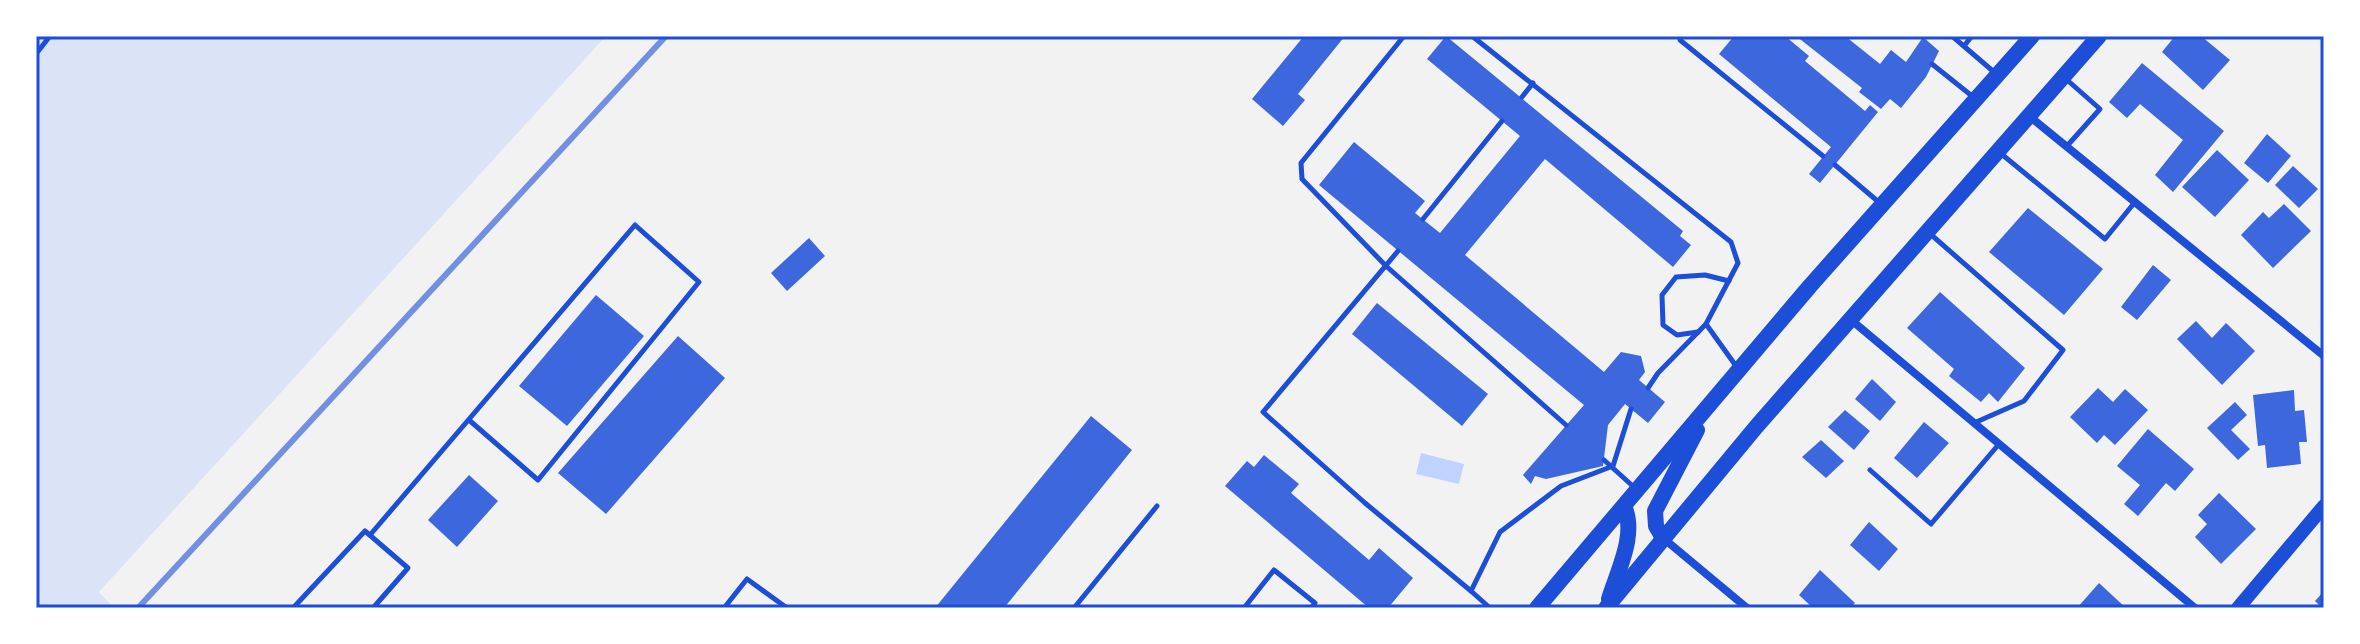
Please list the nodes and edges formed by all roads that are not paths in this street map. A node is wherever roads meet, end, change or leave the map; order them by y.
1 (1404, 36) edge
2 (1472, 36) edge
3 (1680, 36) edge
4 (1952, 36) edge
5 (1972, 36) edge
6 (2032, 36) edge
7 (2099, 36) edge
8 (1964, 46) junction
9 (1932, 64) dead end
10 (1998, 75) junction
11 (2064, 77) junction
12 (1533, 83) junction
13 (1522, 97) dead end
14 (1977, 99) junction
15 (2029, 116) junction
16 (1502, 121) dead end
17 (2067, 146) junction
18 (1999, 151) junction
19 (1823, 156) dead end
20 (1835, 165) dead end
21 (2135, 202) junction
22 (1882, 205) junction
23 (1423, 219) dead end
24 (1927, 232) junction
25 (1398, 251) dead end
26 (1386, 266) junction
27 (1729, 281) junction
28 (1850, 319) junction
29 (1706, 324) junction
30 (1699, 332) junction
31 (2324, 356) edge
32 (1738, 370) junction
33 (1648, 388) dead end
34 (1710, 403) junction
35 (1631, 409) dead end
36 (469, 420) junction
37 (1974, 423) junction
38 (1566, 425) dead end
39 (1999, 444) junction
40 (1604, 460) dead end
41 (1613, 466) junction
42 (1870, 470) dead end
43 (1637, 490) junction
44 (1157, 506) dead end
45 (1624, 506) junction
46 (2324, 506) edge
47 (370, 535) junction
48 (1663, 538) junction
49 (1471, 591) junction
50 (298, 606) edge
51 (373, 608) edge
52 (724, 608) edge
53 (787, 608) edge
54 (1074, 608) edge
55 (1244, 608) edge
56 (1311, 608) edge
57 (1490, 608) edge
58 (1537, 608) edge
59 (1606, 608) edge
60 (1747, 608) edge
61 (2195, 608) edge
62 (2238, 608) edge

1 - 26 lane
2 - 12 lane
3 - 19 lane
4 - 8 lane
5 - 8 lane
6 - 10 main road
7 - 11 main road
8 - 10 lane
9 - 14 lane
10 - 14 main road
11 - 15 main road
11 - 17 lane
12 - 13 lane
12 - 27 lane
14 - 22 main road
15 - 17 street
15 - 18 main road
16 - 23 lane
17 - 21 street
18 - 21 lane
18 - 24 main road
20 - 22 lane
21 - 31 street
22 - 32 main road
24 - 28 main road
24 - 37 lane
25 - 26 lane
26 - 38 lane
26 - 49 lane
27 - 29 lane
27 - 30 lane
28 - 37 street
28 - 48 main road
29 - 30 lane
29 - 32 lane
30 - 33 lane
32 - 34 main road
34 - 43 main road
34 - 48 main road
35 - 41 lane
36 - 36 lane
36 - 47 lane
37 - 39 street
39 - 42 lane
39 - 61 street
40 - 41 lane
41 - 43 lane
41 - 49 lane
43 - 45 main road
44 - 54 lane
45 - 58 main road
45 - 59 main road
46 - 62 street
47 - 50 lane
47 - 51 lane
48 - 59 main road
48 - 60 street
49 - 57 lane
52 - 53 lane
55 - 56 lane

